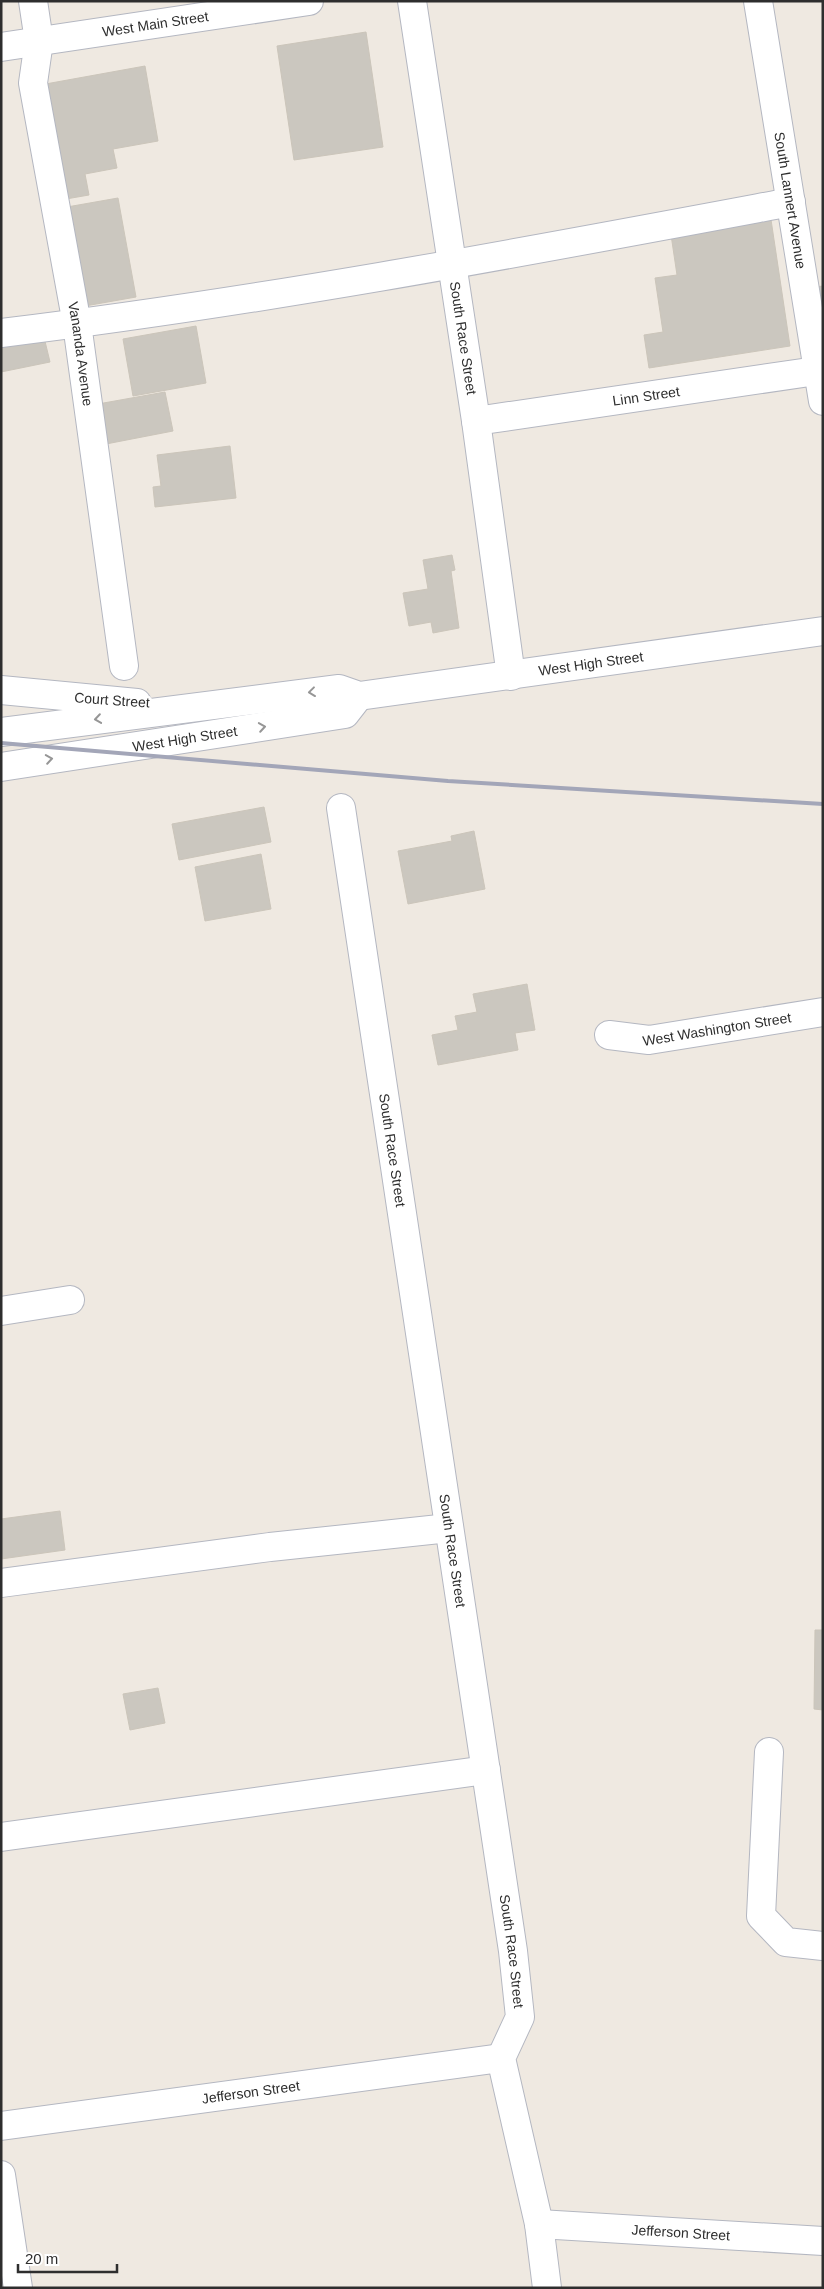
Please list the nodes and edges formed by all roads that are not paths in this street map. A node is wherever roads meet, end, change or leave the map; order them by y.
1 (33, 1) edge
2 (309, 1) edge
3 (412, 1) edge
4 (758, 1) edge
5 (39, 41) junction
6 (1, 47) edge
7 (791, 202) junction
8 (452, 265) junction
9 (77, 324) junction
10 (1, 333) edge
11 (820, 370) edge
12 (823, 401) edge
13 (476, 420) junction
14 (823, 631) edge
15 (124, 666) dead end
16 (512, 676) junction
17 (1, 690) edge
18 (359, 696) junction
19 (224, 702) junction
20 (1, 732) edge
21 (1, 767) edge
22 (341, 808) dead end
23 (823, 1012) edge
24 (609, 1035) dead end
25 (70, 1300) dead end
26 (1, 1311) edge
27 (449, 1528) junction
28 (1, 1583) edge
29 (769, 1752) dead end
30 (486, 1770) junction
31 (1, 1837) edge
32 (823, 1946) edge
33 (501, 2058) junction
34 (1, 2126) edge
35 (1, 2175) edge
36 (539, 2224) junction
37 (823, 2241) edge
38 (18, 2288) edge
39 (548, 2288) edge

1 - 5 street, Vananda Avenue
2 - 5 street, West Main Street
3 - 8 street, South Race Street
4 - 7 street, South Lannert Avenue
5 - 6 street, West Main Street
5 - 9 street, Vananda Avenue
7 - 8 street
7 - 11 street, South Lannert Avenue
8 - 9 street
8 - 13 street, South Race Street
9 - 10 street
9 - 15 street, Vananda Avenue
11 - 12 street, South Lannert Avenue
11 - 13 street, Linn Street
13 - 16 street, South Race Street
14 - 16 street, West High Street
16 - 18 street, West High Street
17 - 19 street, Court Street
18 -> 19 street, West High Street
21 -> 18 street, West High Street
19 -> 20 street, West High Street
22 - 27 street, South Race Street
23 - 24 street, West Washington Street
25 - 26 street
27 - 28 street
27 - 30 street, South Race Street
29 - 32 street
30 - 31 street
30 - 33 street, South Race Street
33 - 34 street, Jefferson Street
33 - 36 street
35 - 38 street
36 - 37 street, Jefferson Street
36 - 39 street

